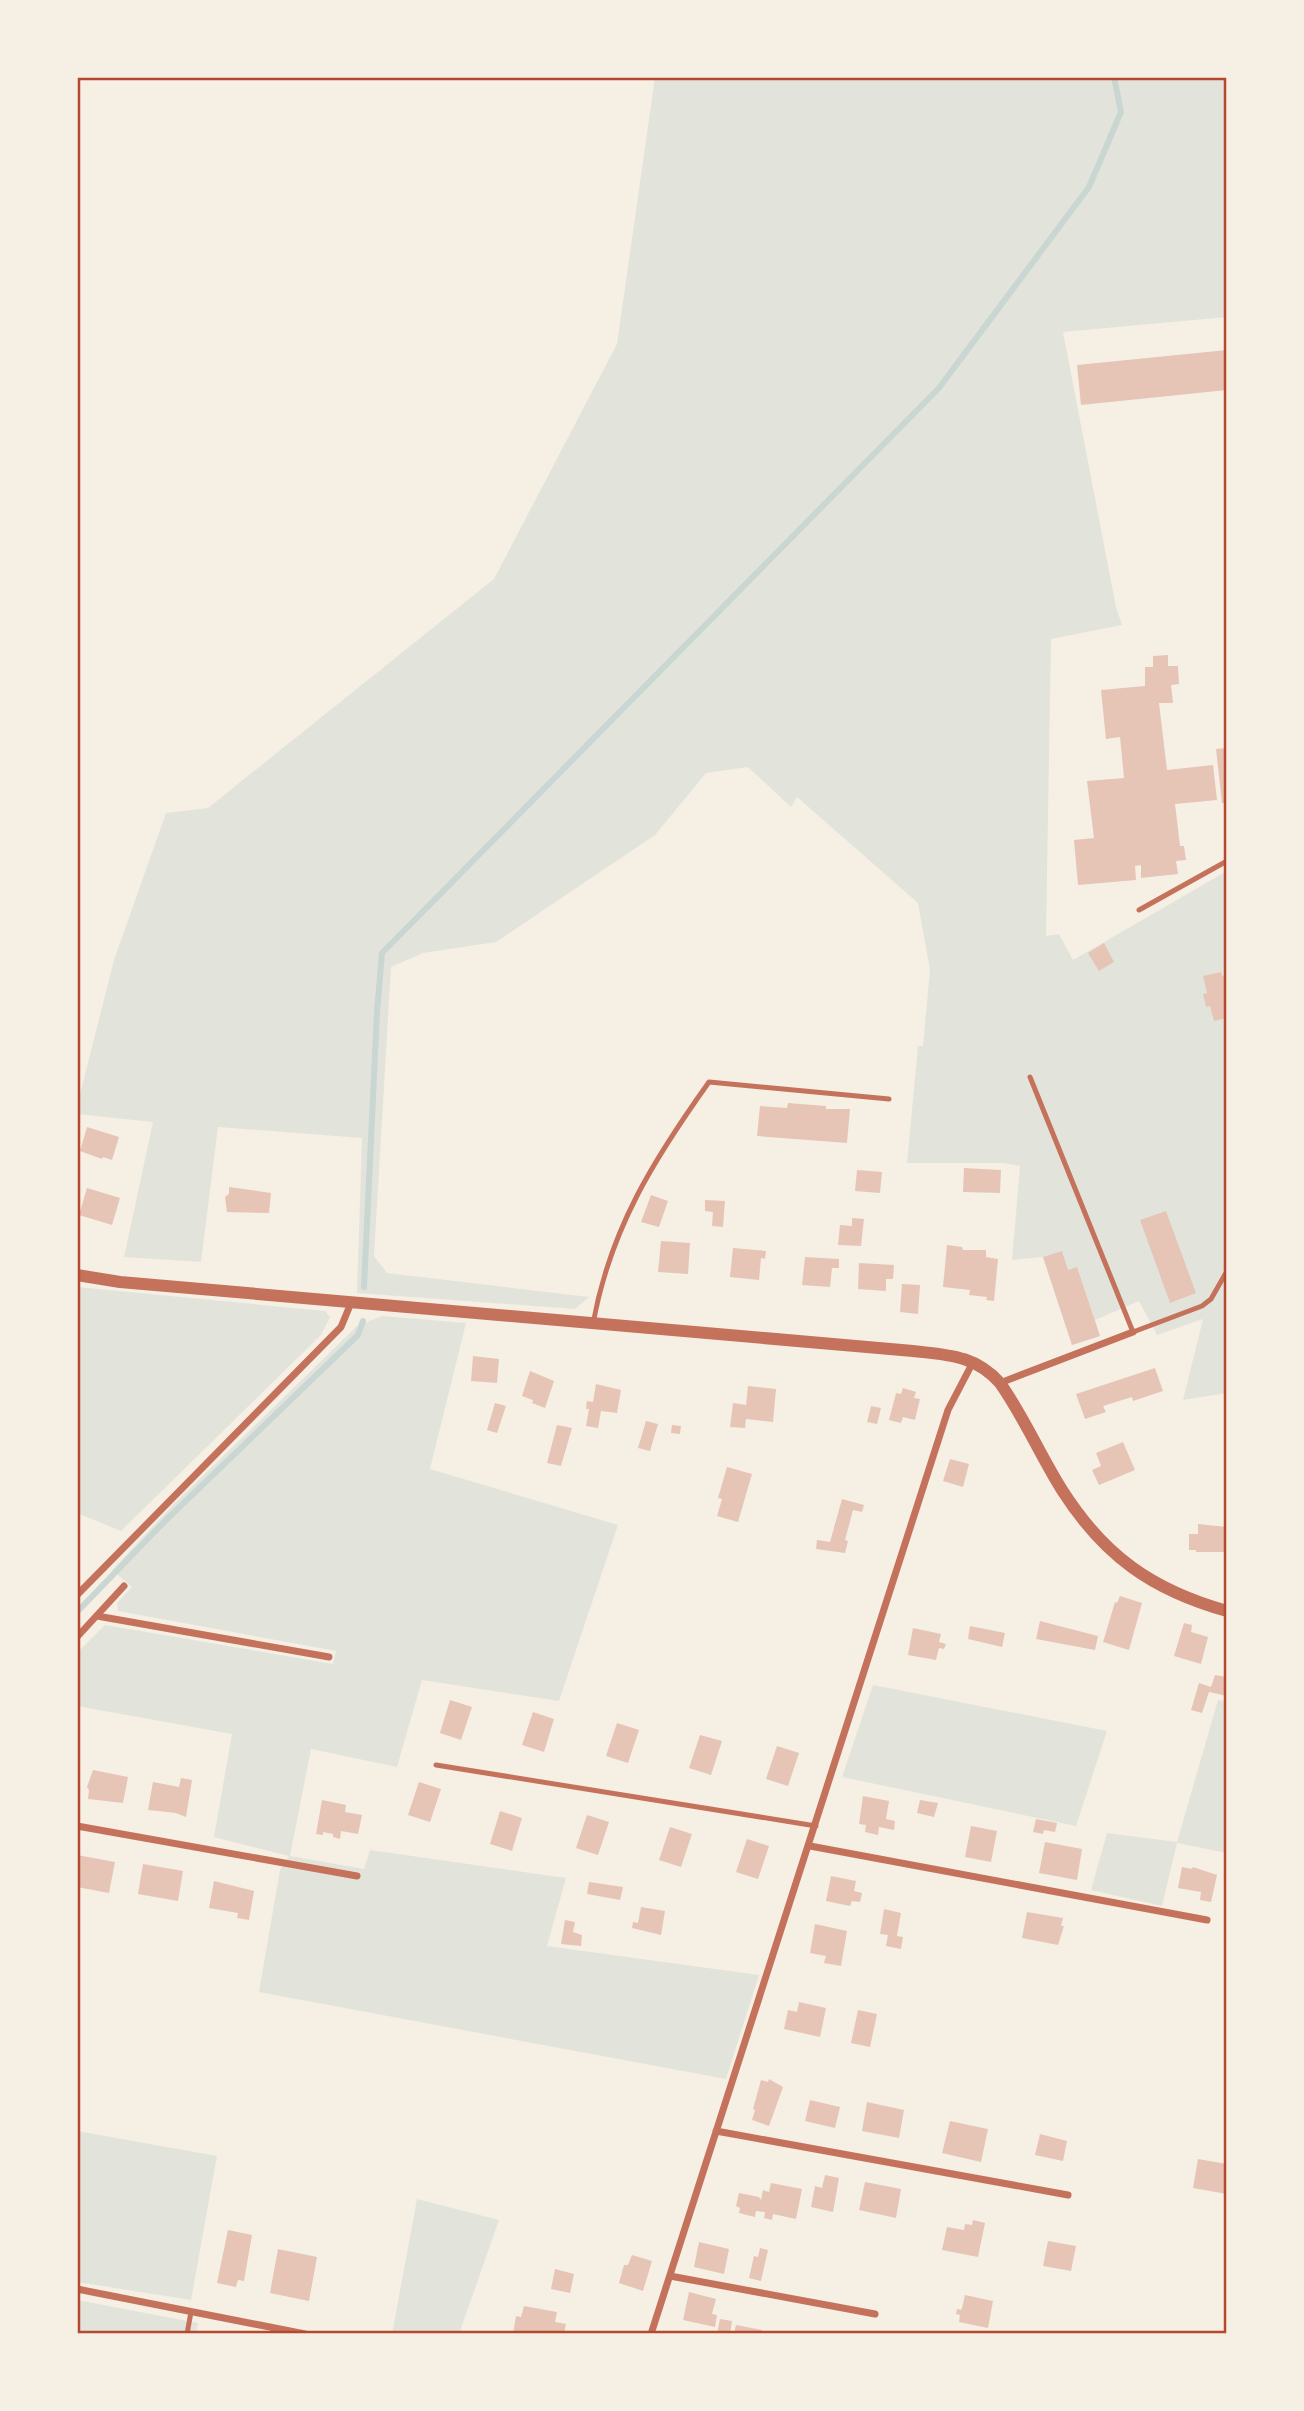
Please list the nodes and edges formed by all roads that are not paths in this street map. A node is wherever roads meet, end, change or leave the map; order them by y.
1 (1227, 861) edge
2 (1139, 910) dead end
3 (1030, 1077) dead end
4 (889, 1099) dead end
5 (1227, 1271) edge
6 (77, 1275) edge
7 (351, 1303) junction
8 (593, 1324) junction
9 (1133, 1332) junction
10 (974, 1362) junction
11 (1000, 1383) junction
12 (124, 1586) dead end
13 (77, 1595) edge
14 (1227, 1611) edge
15 (97, 1616) junction
16 (77, 1637) edge
17 (329, 1657) dead end
18 (436, 1765) dead end
19 (77, 1826) edge
20 (816, 1826) junction
21 (810, 1846) junction
22 (357, 1877) dead end
23 (1207, 1920) dead end
24 (716, 2131) junction
25 (1068, 2195) dead end
26 (670, 2276) junction
27 (77, 2289) edge
28 (191, 2312) junction
29 (875, 2314) dead end
30 (187, 2334) edge
31 (305, 2334) edge
32 (651, 2334) edge

1 - 2 lane
3 - 9 lane
4 - 8 lane
5 - 9 lane
6 - 7 street
7 - 8 street
7 - 13 street
8 - 10 street
9 - 11 street
10 - 11 street
10 - 20 street
11 - 14 street
12 - 15 street
15 - 16 street
15 - 17 street
18 - 20 lane
19 - 22 street
20 - 21 street
21 - 23 street
21 - 24 street
24 - 25 street
24 - 26 street
26 - 29 street
26 - 32 street
27 - 28 street
28 - 30 lane
28 - 31 street

